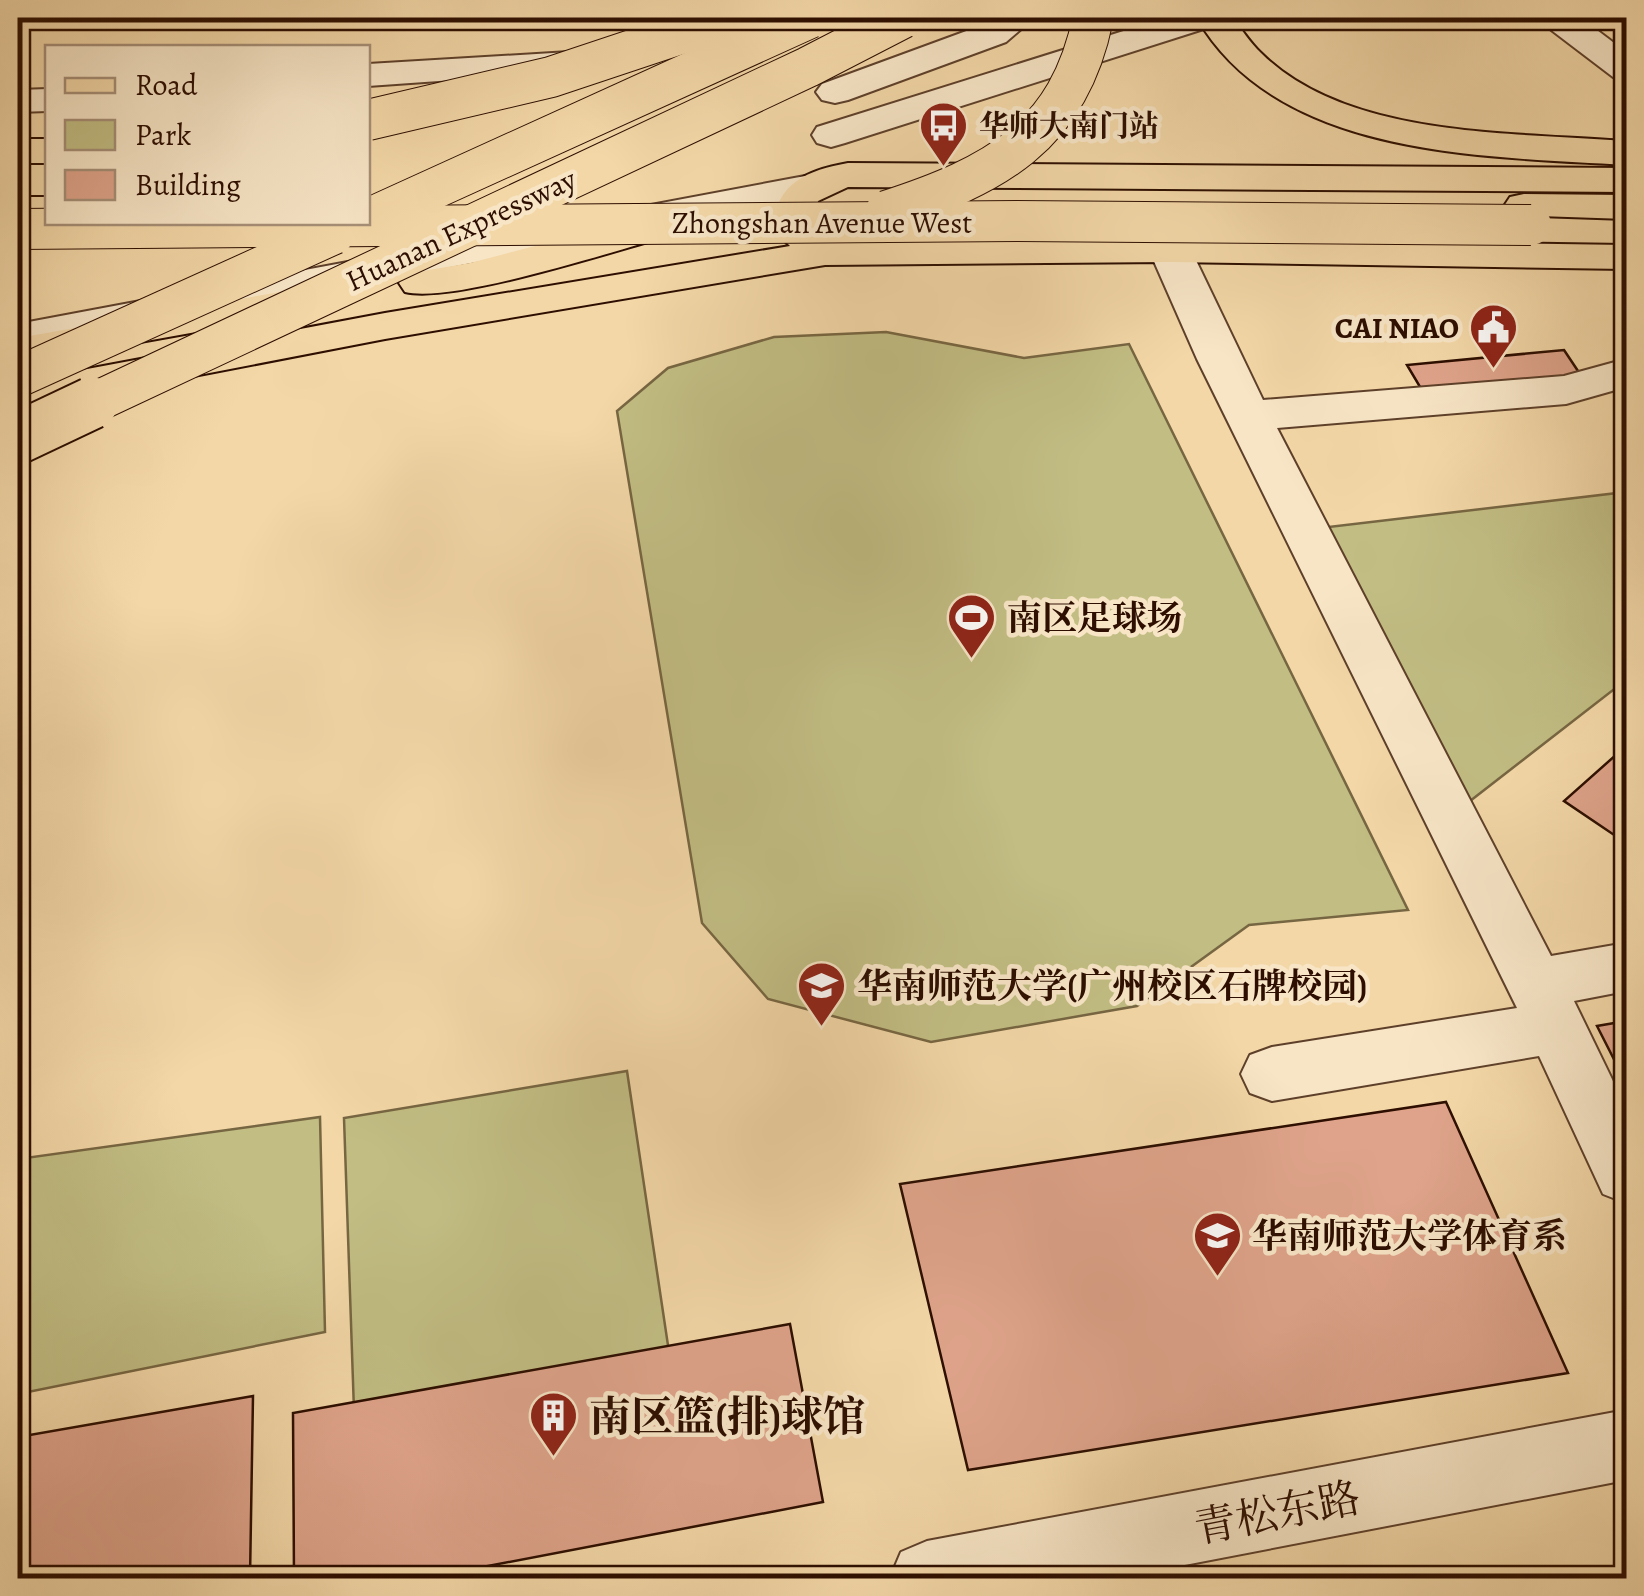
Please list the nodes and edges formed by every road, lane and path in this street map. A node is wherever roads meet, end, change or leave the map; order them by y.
1 (728, 18) edge
2 (903, 18) edge
3 (1016, 18) edge
4 (1093, 18) edge
5 (1200, 18) edge
6 (1214, 18) edge
7 (1559, 18) edge
8 (791, 25) edge
9 (1626, 68) edge
10 (370, 75) edge
11 (835, 92) junction
12 (45, 100) edge
13 (18, 101) edge
14 (370, 120) edge
15 (832, 135) junction
16 (45, 150) edge
17 (18, 151) edge
18 (1619, 161) edge
19 (934, 174) junction
20 (809, 191) junction
21 (370, 206) edge
22 (1626, 208) edge
23 (18, 209) edge
24 (45, 209) edge
25 (1528, 216) junction
26 (370, 218) edge
27 (353, 225) edge
28 (1626, 227) edge
29 (18, 229) edge
30 (1170, 250) junction
31 (922, 252) junction
32 (825, 253) junction
33 (1626, 257) edge
34 (18, 259) edge
35 (18, 337) edge
36 (18, 351) edge
37 (1626, 374) edge
38 (18, 378) edge
39 (18, 396) edge
40 (1248, 416) junction
41 (18, 438) edge
42 (1626, 967) edge
43 (1546, 1005) junction
44 (1272, 1074) dead end
45 (1626, 1174) edge
46 (1626, 1444) edge
47 (927, 1578) edge

1 - 14 main road, bridge
2 - 41 main road, Huanan Expressway, bridge
3 - 11 street
4 - 34 main road, bridge
5 - 15 street
6 - 18 main road
7 - 9 street
8 - 10 street
8 - 11 street
8 - 26 main road, Huanan Expressway, bridge
11 - 15 street
12 - 13 street
15 - 20 street
16 - 17 main road
18 - 19 main road
19 - 20 main road
19 - 31 main road
20 - 32 main road
20 - 35 street
20 - 36 main road
21 - 25 main road, Zhongshan Avenue West, bridge
22 - 25 main road, Zhongshan Avenue West
23 - 24 main road
25 - 28 main road, Zhongshan Avenue West
25 - 29 main road, Zhongshan Avenue West, bridge
27 - 38 main road, Huanan Expressway, bridge
30 - 31 main road
30 - 33 main road
30 - 40 street
31 - 32 main road
32 - 39 main road
37 - 40 street
40 - 43 street
42 - 43 street
43 - 44 street
43 - 45 street
46 - 47 street, 青松东路

